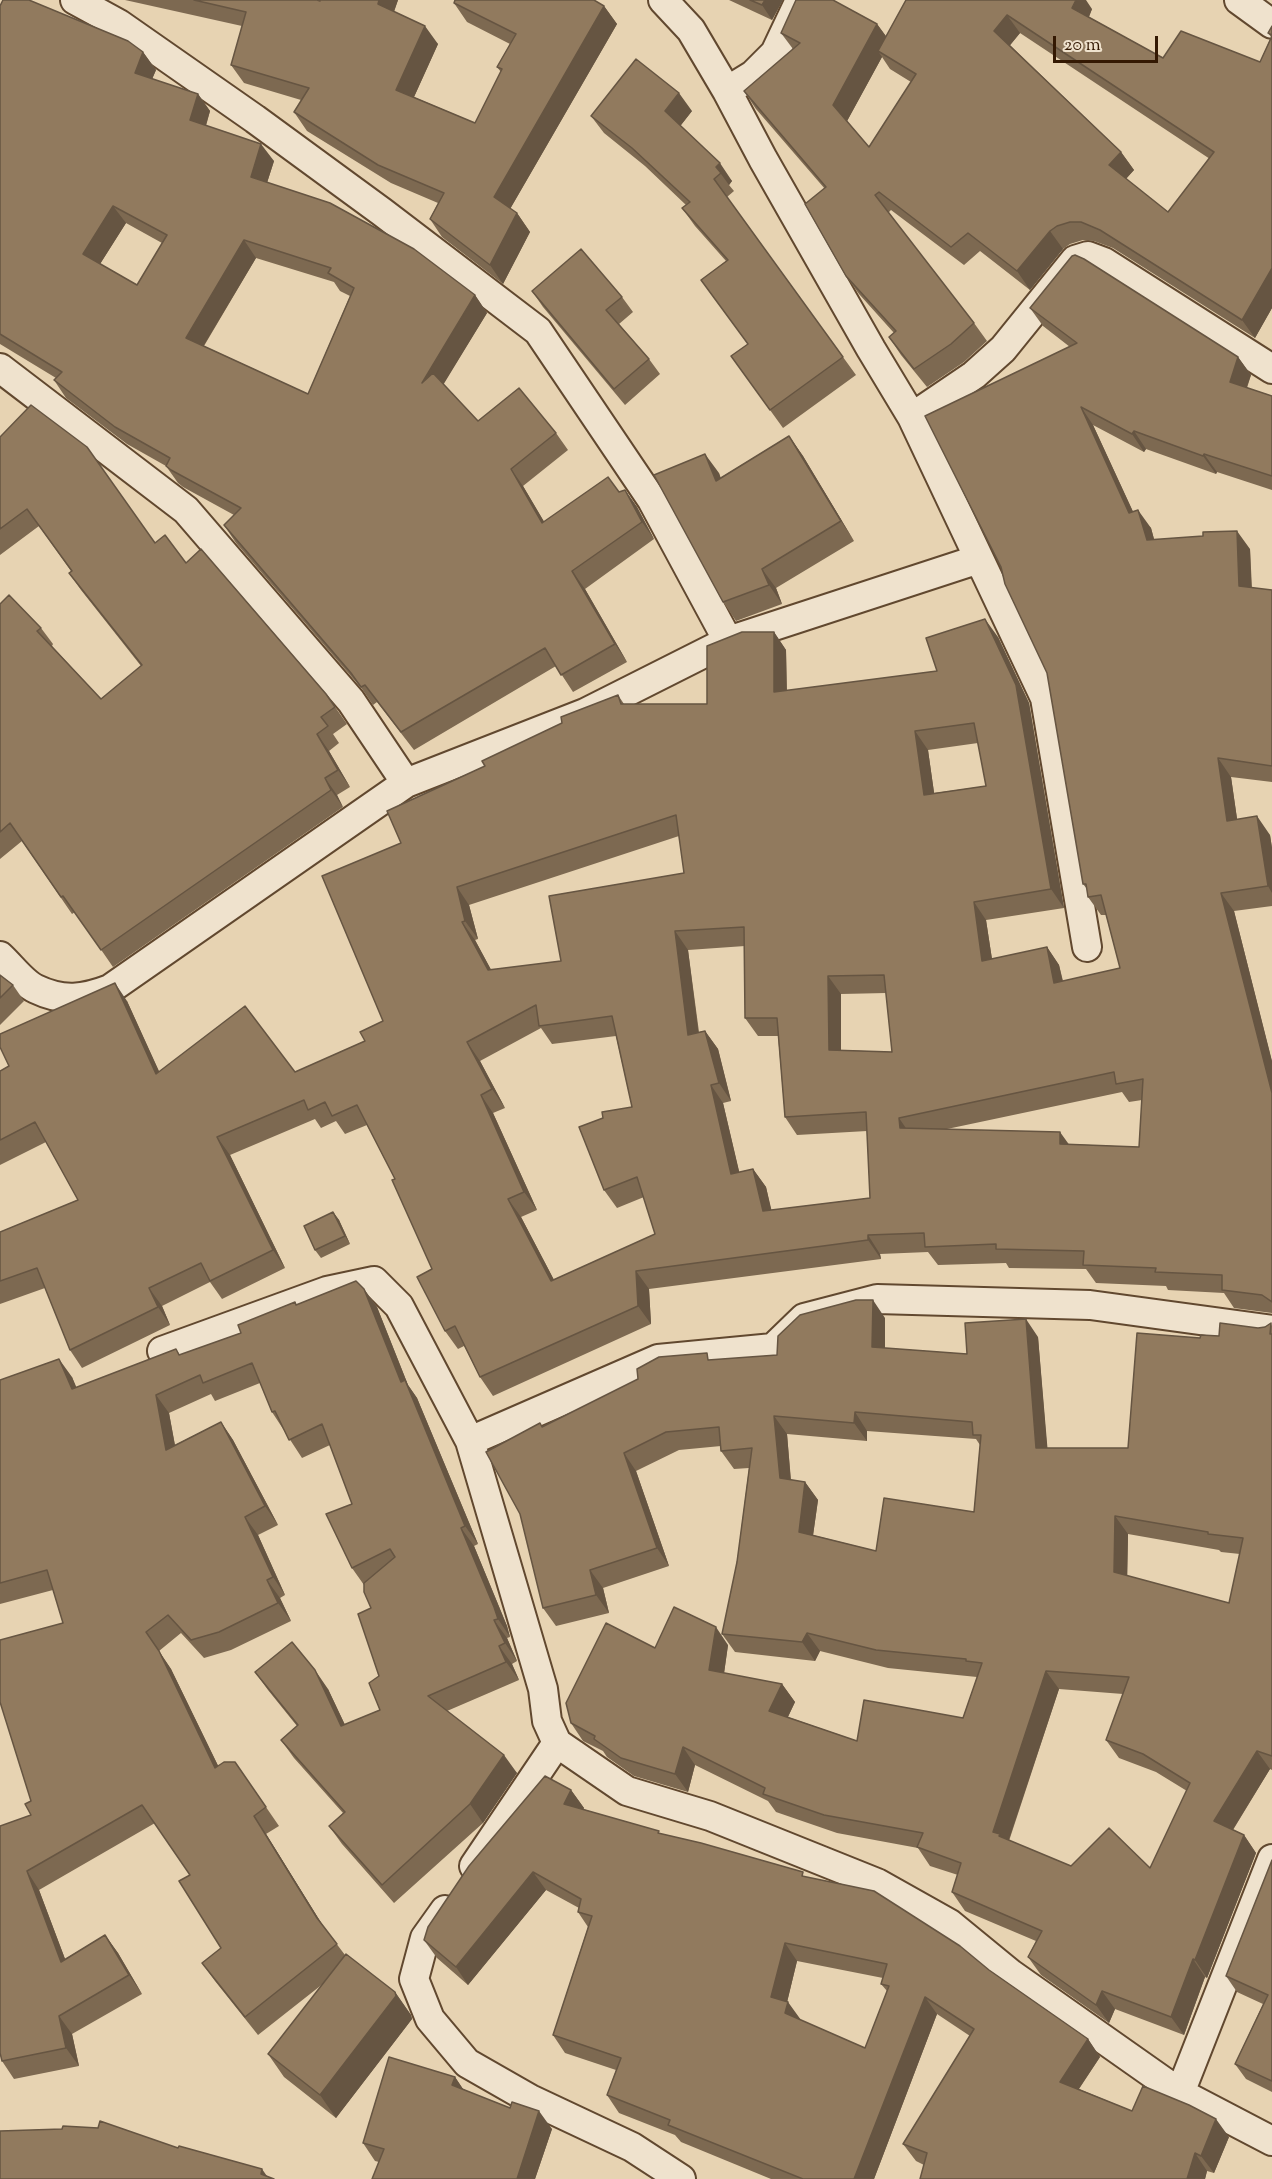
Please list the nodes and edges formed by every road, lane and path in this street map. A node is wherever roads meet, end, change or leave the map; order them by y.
1 (75, 0) edge
2 (663, 0) edge
3 (800, 0) edge
4 (1239, 0) edge
5 (1272, 24) edge
6 (728, 91) junction
7 (0, 368) edge
8 (1272, 369) edge
9 (912, 417) junction
10 (979, 559) junction
11 (728, 641) junction
12 (406, 783) junction
13 (1088, 947) dead end
14 (0, 956) edge
15 (1272, 1330) edge
16 (162, 1351) dead end
17 (470, 1441) junction
18 (557, 1743) junction
19 (1272, 1859) edge
20 (1180, 2093) junction
21 (1272, 2141) edge
22 (681, 2179) edge

1 - 11 street
2 - 6 street
3 - 6 street
4 - 5 street
6 - 9 street
7 - 12 street
8 - 9 street
9 - 10 street
10 - 11 street
10 - 13 street
11 - 12 street
12 - 14 street
15 - 17 street
16 - 17 street
17 - 18 street
18 - 20 street
18 - 22 street
19 - 20 street
20 - 21 street

